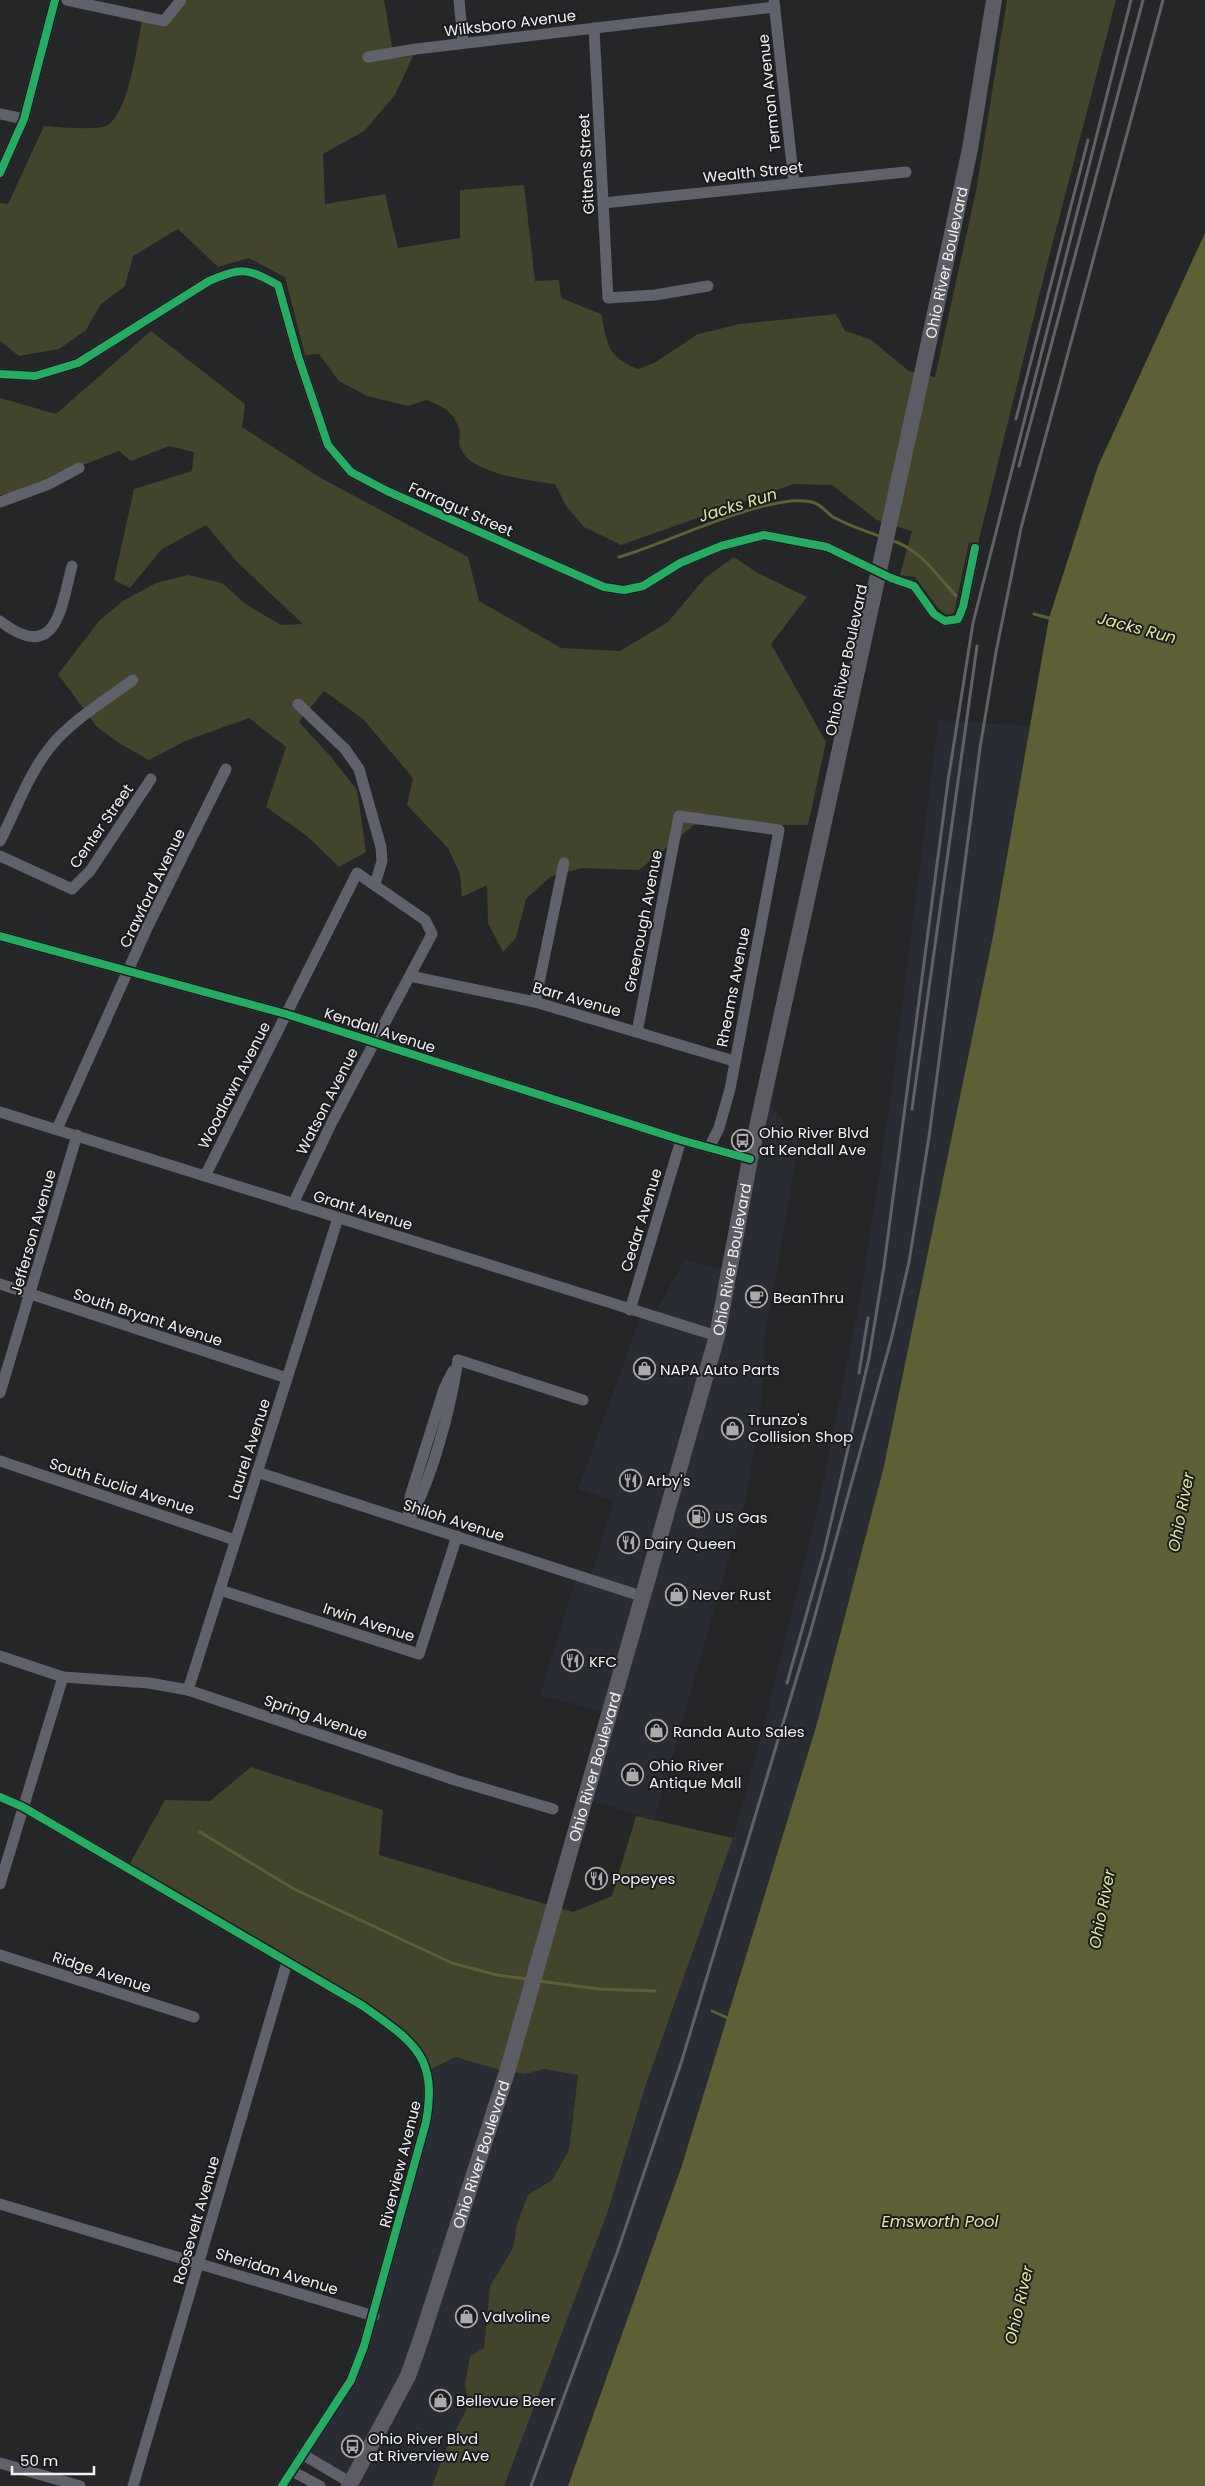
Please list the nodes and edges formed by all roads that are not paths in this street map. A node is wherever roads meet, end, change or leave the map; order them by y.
1 (55, 0) edge
2 (68, 0) edge
3 (181, 0) edge
4 (459, 0) edge
5 (994, 0) edge
6 (774, 4) edge
7 (594, 28) junction
8 (463, 43) junction
9 (368, 57) dead end
10 (0, 114) edge
11 (24, 119) junction
12 (906, 172) dead end
13 (0, 173) edge
14 (794, 183) junction
15 (603, 202) junction
16 (708, 286) dead end
17 (0, 374) edge
18 (79, 468) dead end
19 (0, 502) edge
20 (976, 548) dead end
21 (72, 566) dead end
22 (0, 622) edge
23 (133, 680) dead end
24 (298, 704) dead end
25 (226, 769) dead end
26 (152, 779) dead end
27 (779, 830) joint
28 (0, 841) edge
29 (0, 856) edge
30 (564, 863) dead end
31 (375, 884) junction
32 (0, 936) edge
33 (129, 971) junction
34 (410, 976) junction
35 (535, 1002) junction
36 (286, 1014) junction
37 (637, 1032) junction
38 (373, 1043) junction
39 (734, 1061) junction
40 (0, 1112) edge
41 (57, 1129) junction
42 (76, 1136) junction
43 (681, 1140) junction
44 (709, 1148) junction
45 (750, 1159) junction
46 (204, 1176) junction
47 (293, 1204) junction
48 (338, 1218) junction
49 (0, 1284) edge
50 (31, 1294) junction
51 (630, 1310) junction
52 (716, 1336) junction
53 (287, 1378) junction
54 (0, 1394) edge
55 (583, 1400) dead end
56 (0, 1461) edge
57 (257, 1472) junction
58 (408, 1521) junction
59 (457, 1536) junction
60 (235, 1540) junction
61 (220, 1590) junction
62 (642, 1596) junction
63 (0, 1656) edge
64 (64, 1677) junction
65 (188, 1690) junction
66 (0, 1797) edge
67 (22, 1806) junction
68 (553, 1809) dead end
69 (0, 1884) edge
70 (0, 1955) edge
71 (287, 1962) junction
72 (194, 2017) dead end
73 (0, 2204) edge
74 (198, 2263) junction
75 (374, 2316) junction
76 (302, 2454) junction
77 (0, 2463) edge
78 (292, 2471) junction
79 (350, 2484) edge
80 (80, 2486) edge
81 (133, 2486) edge
82 (282, 2486) edge
83 (320, 2486) edge

1 - 11 street
2 - 3 street
4 - 8 street
5 - 45 highway, Ohio River Boulevard, bridge
6 - 7 street, Wilksboro Avenue
6 - 14 street, Termon Avenue
7 - 8 street, Wilksboro Avenue
7 - 15 street, Gittens Street
8 - 9 street, Wilksboro Avenue
10 - 11 street
11 - 13 street
12 - 14 street, Wealth Street
14 - 15 street, Wealth Street
15 - 16 street, Gittens Street
17 - 20 street, Farragut Street
18 - 19 street
21 - 22 street
23 - 28 street
24 - 31 street
25 - 33 street, Crawford Avenue
26 - 29 street, Center Street
27 - 37 street, Greenough Avenue
27 - 39 street, Rheams Avenue
30 - 35 street
31 - 34 street, Watson Avenue
31 - 36 street, Woodlawn Avenue
32 - 33 street, Kendall Avenue
33 - 36 street, Kendall Avenue
33 - 41 street, Crawford Avenue
34 - 35 street, Barr Avenue
34 - 38 street, Watson Avenue
35 - 37 street, Barr Avenue
36 - 38 street, Kendall Avenue
36 - 46 street, Woodlawn Avenue
37 - 39 street, Barr Avenue
38 - 43 street, Kendall Avenue
38 - 47 street, Watson Avenue
39 - 44 street, Rheams Avenue
40 - 41 street, Grant Avenue
41 - 42 street, Grant Avenue
42 - 46 street, Grant Avenue
42 - 50 street, Jefferson Avenue
43 - 44 street, Kendall Avenue
43 - 51 street, Cedar Avenue
44 - 45 street, Kendall Avenue
45 - 52 highway, Ohio River Boulevard
46 - 47 street, Grant Avenue
47 - 48 street, Grant Avenue
48 - 51 street, Grant Avenue
48 - 53 street, Laurel Avenue
49 - 50 street, South Bryant Avenue
50 - 53 street, South Bryant Avenue
50 - 54 street, Jefferson Avenue
51 - 52 street, Grant Avenue
52 - 62 highway, Ohio River Boulevard
53 - 57 street, Laurel Avenue
55 - 58 street
56 - 60 street, South Euclid Avenue
57 - 58 street, Shiloh Avenue
57 - 60 street, Laurel Avenue
58 - 59 street, Shiloh Avenue
59 - 61 street, Irwin Avenue
59 - 62 street, Shiloh Avenue
60 - 61 street, Laurel Avenue
61 - 65 street, Laurel Avenue
62 - 79 highway, Ohio River Boulevard
63 - 64 street, Spring Avenue
64 - 65 street, Spring Avenue
64 - 67 street
65 - 68 street, Spring Avenue
66 - 67 street, Riverview Avenue
67 - 69 street
67 - 71 street, Riverview Avenue
70 - 72 street, Ridge Avenue
71 - 74 street, Roosevelt Avenue
71 - 75 street, Riverview Avenue
73 - 74 street, Sheridan Avenue
74 - 75 street, Sheridan Avenue
74 - 81 street, Roosevelt Avenue
75 - 76 street, Riverview Avenue
76 - 78 street, Riverview Avenue
76 - 79 street
77 - 80 street
78 - 82 street, Riverview Avenue
78 - 83 street

